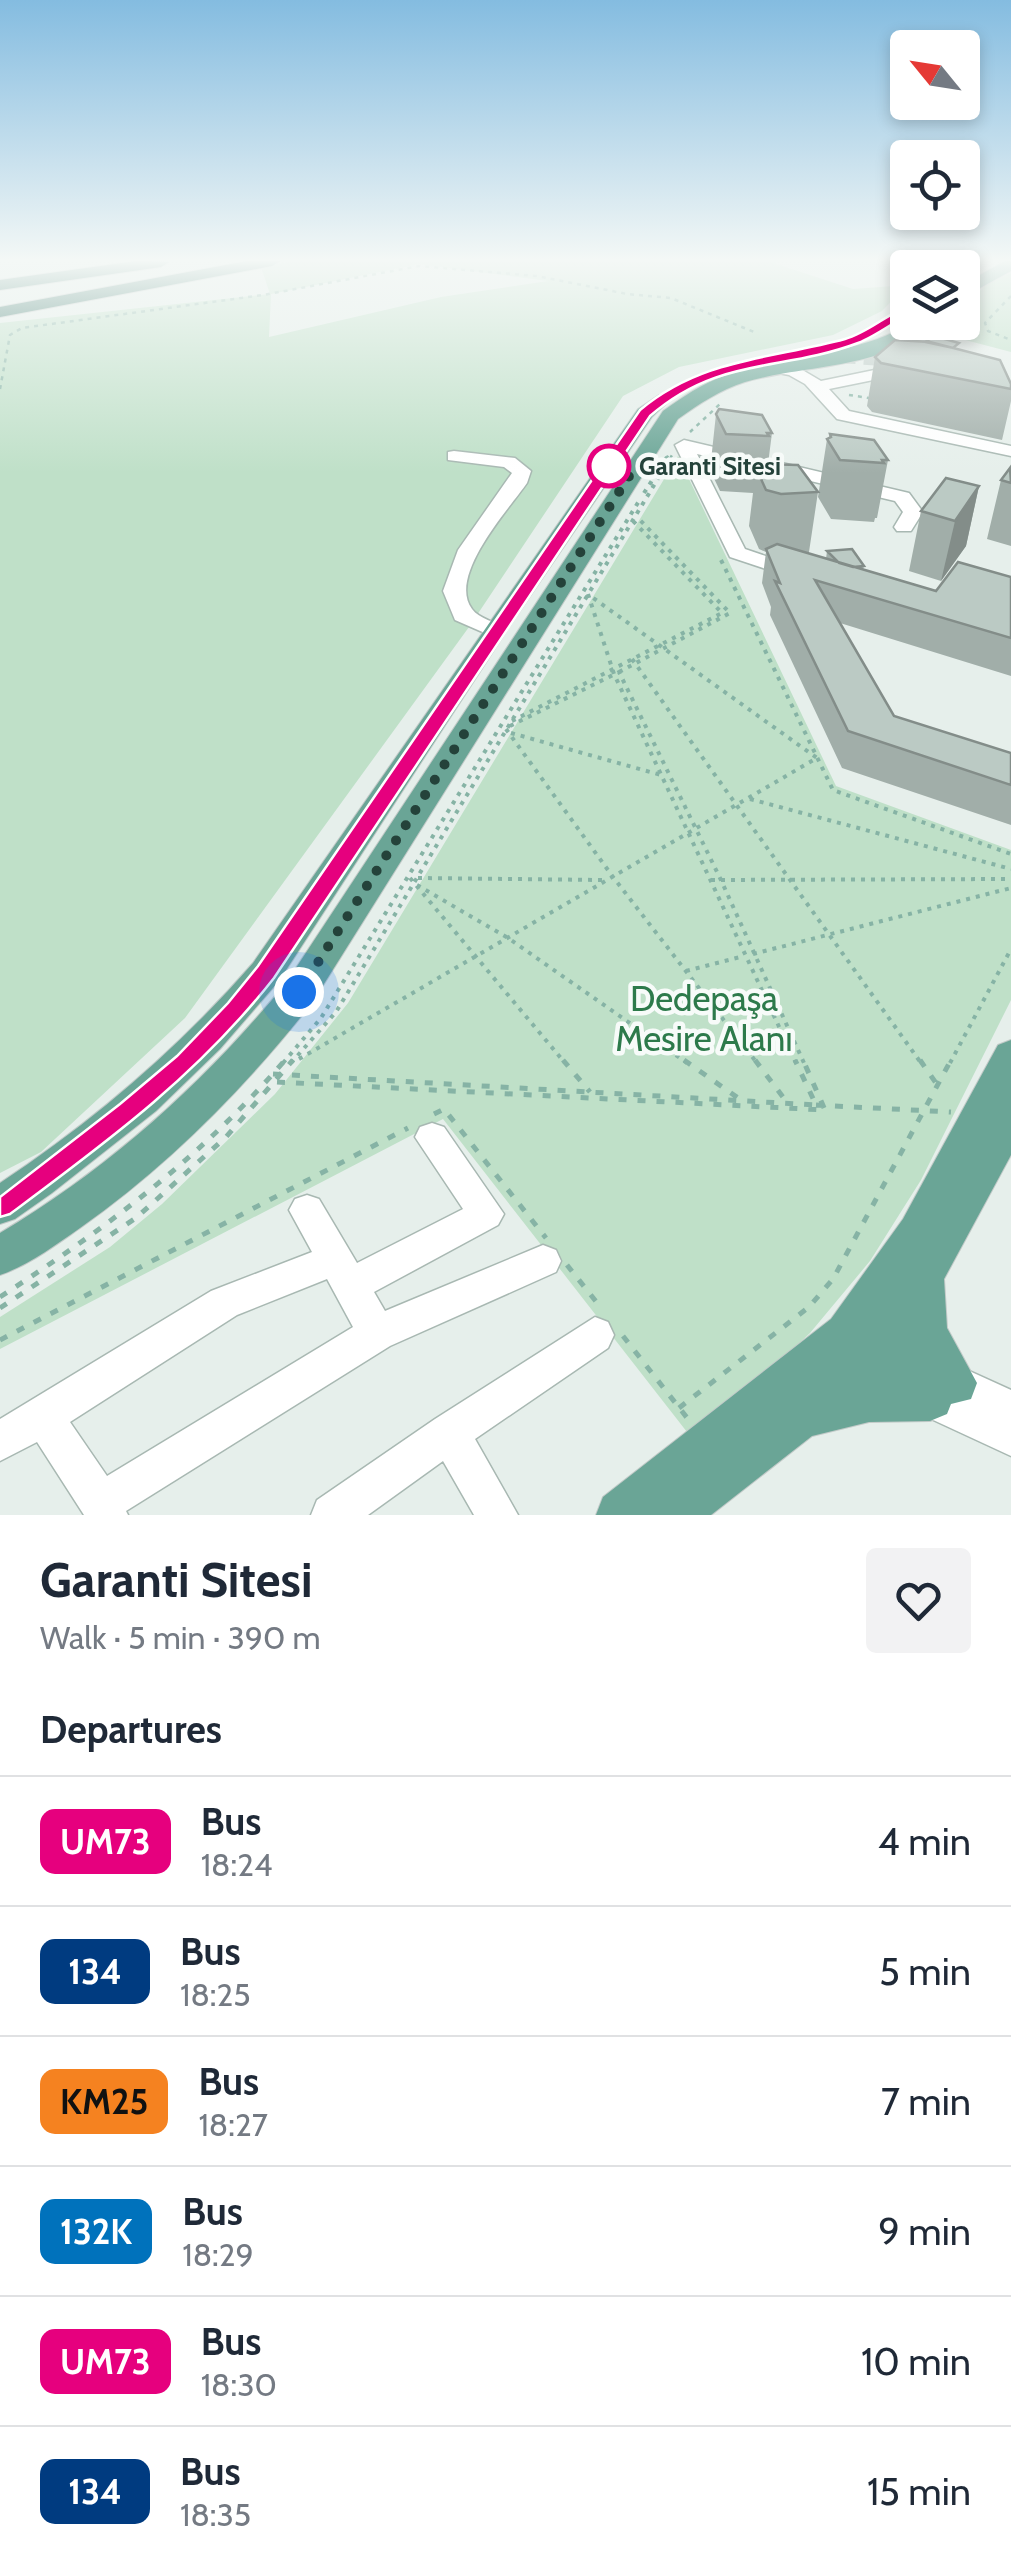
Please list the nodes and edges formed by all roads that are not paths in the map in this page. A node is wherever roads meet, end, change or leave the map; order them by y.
1 (869, 332) tunnel mouth
2 (893, 340) edge
3 (840, 355) junction
4 (769, 367) junction
5 (922, 382) edge
6 (820, 388) junction
7 (684, 445) junction
8 (1011, 450) edge
9 (658, 451) junction
10 (454, 456) dead end
11 (904, 527) dead end
12 (808, 576) edge
13 (494, 630) junction
14 (1011, 1055) edge
15 (996, 1113) edge
16 (432, 1137) dead end
17 (0, 1206) edge
18 (307, 1210) dead end
19 (0, 1256) edge
20 (543, 1261) dead end
21 (343, 1272) junction
22 (922, 1277) junction
23 (378, 1334) junction
24 (596, 1335) dead end
25 (864, 1348) junction
26 (942, 1391) junction
27 (1011, 1410) edge
28 (43, 1417) junction
29 (788, 1426) junction
30 (449, 1434) junction
31 (1011, 1436) edge
32 (0, 1441) edge
33 (104, 1509) edge
34 (332, 1515) edge
35 (497, 1515) edge
36 (621, 1515) edge
37 (670, 1515) edge

1 - 13 main road
2 - 3 main road
3 - 4 main road
3 - 6 street
4 - 6 street
4 - 9 main road
5 - 6 street
6 - 8 street
7 - 9 street
7 - 11 street
7 - 12 street
9 - 19 main road
10 - 13 street
13 - 17 main road
14 - 15 main road
15 - 22 main road
15 - 25 main road
16 - 21 street
18 - 21 street
20 - 23 street
21 - 23 street
21 - 28 street
22 - 25 main road
22 - 26 main road
23 - 33 street
24 - 30 street
25 - 26 main road
25 - 29 main road
25 - 36 main road
26 - 27 street
26 - 29 main road
26 - 31 street
28 - 32 street
28 - 33 street
29 - 37 main road
30 - 34 street
30 - 35 street

